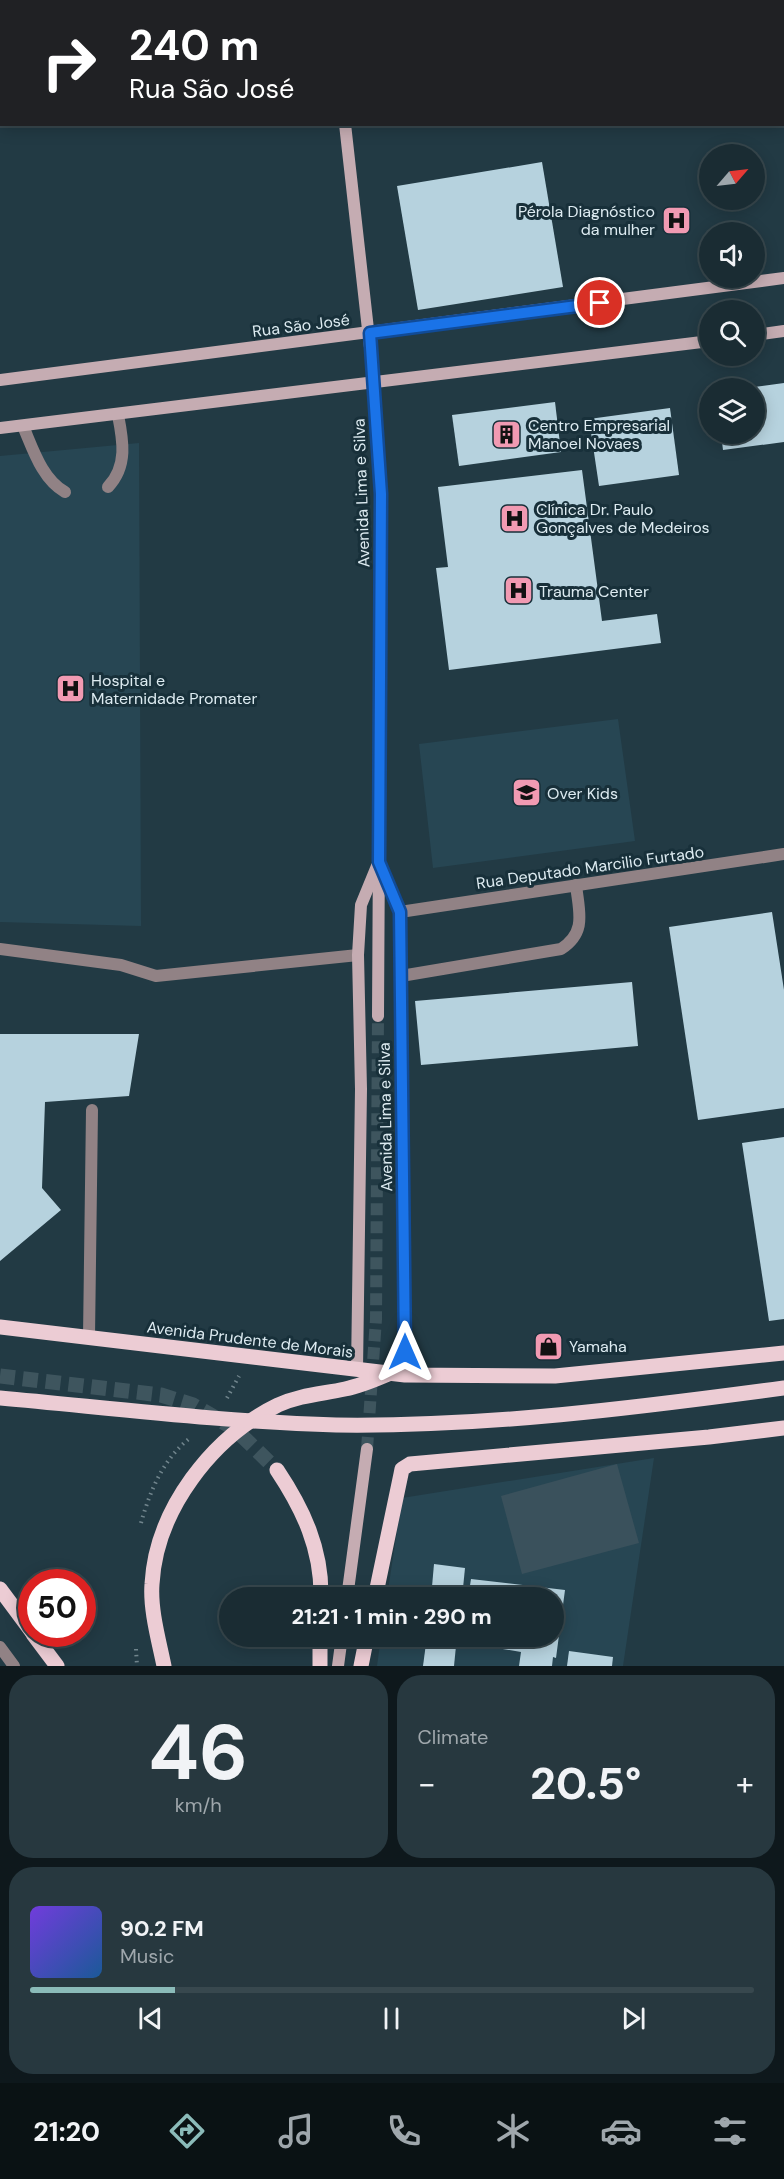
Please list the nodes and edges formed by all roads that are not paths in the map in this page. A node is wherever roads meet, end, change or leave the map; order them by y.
1 (345, 126) edge
2 (784, 278) edge
3 (784, 331) edge
4 (370, 333) junction
5 (765, 334) edge
6 (699, 341) edge
7 (0, 380) edge
8 (375, 383) junction
9 (118, 414) junction
10 (23, 426) junction
11 (0, 428) edge
12 (108, 487) dead end
13 (65, 492) dead end
14 (784, 854) edge
15 (379, 862) junction
16 (576, 885) junction
17 (400, 912) junction
18 (0, 950) edge
19 (358, 955) junction
20 (401, 976) junction
21 (378, 1016) tunnel mouth
22 (92, 1110) dead end
23 (0, 1327) edge
24 (89, 1337) junction
25 (784, 1353) edge
26 (357, 1370) junction
27 (388, 1374) junction
28 (405, 1375) junction
29 (784, 1388) edge
30 (0, 1398) edge
31 (784, 1428) edge
32 (367, 1449) tunnel mouth
33 (277, 1470) tunnel mouth
34 (321, 1587) edge
35 (348, 1587) edge
36 (377, 1587) edge
37 (0, 1590) edge
38 (18, 1614) edge
39 (0, 1647) edge
40 (43, 1647) edge
41 (320, 1647) edge
42 (341, 1647) edge
43 (365, 1647) edge
44 (14, 1666) edge
45 (57, 1666) edge
46 (164, 1666) edge
47 (320, 1666) edge
48 (338, 1666) edge
49 (361, 1666) edge

1 - 4 main road, Avenida Lima e Silva
2 - 4 main road, Rua São José
3 - 5 main road
4 - 7 main road, Rua São José
4 - 8 main road, Avenida Lima e Silva
6 - 8 main road
8 - 9 main road
8 - 15 main road, Avenida Lima e Silva
9 - 10 main road
9 - 12 street
10 - 11 main road
10 - 13 street
14 - 16 street, Rua Deputado Marcilio Furtado
15 - 17 main road, Avenida Lima e Silva
15 - 19 main road, Avenida Lima e Silva
15 - 21 main road
16 - 17 street, Rua Deputado Marcilio Furtado
16 - 20 street
17 - 20 main road, Avenida Lima e Silva
18 - 19 street
19 - 26 main road, Avenida Lima e Silva
20 - 28 main road, Avenida Lima e Silva
22 - 24 street
23 - 24 main road, Avenida Prudente de Morais
24 - 26 main road, Avenida Prudente de Morais
25 - 28 main road, Avenida Prudente de Morais
26 - 27 main road, Avenida Prudente de Morais
27 - 28 main road, Avenida Prudente de Morais
27 - 46 main road
29 - 30 main road, bridge
31 - 36 main road
32 - 35 main road
33 - 34 main road
37 - 38 main road
39 - 44 street
40 - 45 main road
41 - 47 main road
42 - 48 main road
43 - 49 main road

